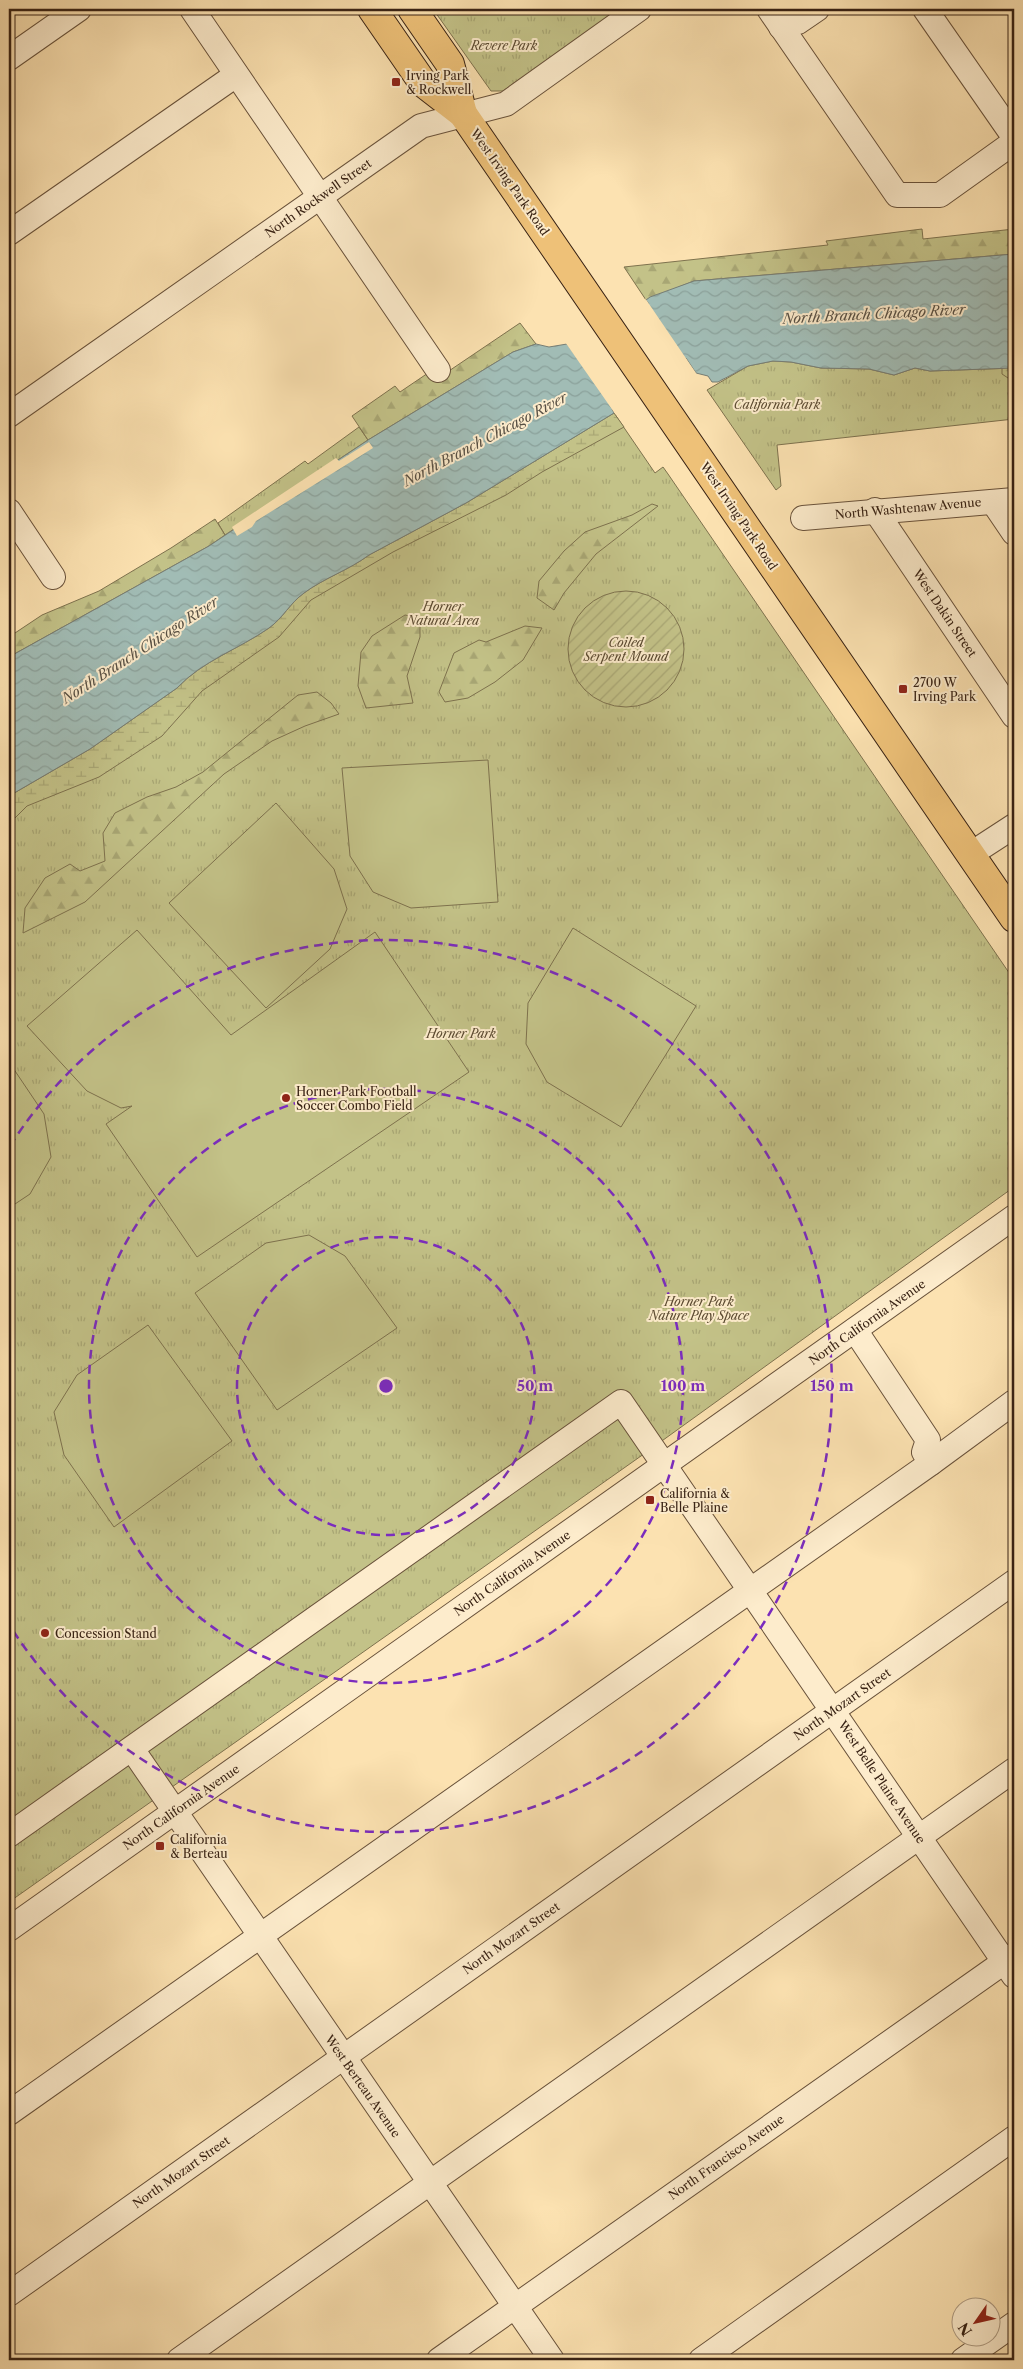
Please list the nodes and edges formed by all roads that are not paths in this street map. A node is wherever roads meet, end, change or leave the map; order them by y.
1 (79, 9) edge
2 (192, 9) edge
3 (372, 9) edge
4 (412, 9) edge
5 (640, 9) edge
6 (817, 9) edge
7 (925, 9) edge
8 (775, 18) edge
9 (9, 58) edge
10 (236, 75) junction
11 (463, 114) junction
12 (1014, 137) edge
13 (1014, 142) edge
14 (319, 198) junction
15 (9, 234) edge
16 (438, 370) dead end
17 (9, 415) edge
18 (1003, 501) edge
19 (875, 510) junction
20 (9, 511) edge
21 (802, 518) dead end
22 (1014, 533) edge
23 (53, 577) dead end
24 (1014, 716) edge
25 (1014, 826) edge
26 (971, 854) junction
27 (1014, 918) edge
28 (1014, 1217) edge
29 (855, 1330) junction
30 (1014, 1402) edge
31 (930, 1452) junction
32 (664, 1465) junction
33 (1014, 1582) edge
34 (750, 1590) junction
35 (833, 1711) junction
36 (132, 1749) junction
37 (1014, 1770) edge
38 (175, 1812) junction
39 (9, 1835) edge
40 (919, 1837) junction
41 (9, 1929) edge
42 (260, 1936) junction
43 (1011, 1964) edge
44 (344, 2057) junction
45 (9, 2113) edge
46 (1014, 2138) edge
47 (430, 2183) junction
48 (9, 2294) edge
49 (515, 2306) junction
50 (1014, 2324) edge
51 (179, 2360) edge
52 (438, 2360) edge
53 (552, 2360) edge
54 (701, 2360) edge
55 (963, 2360) edge

1 - 9 street
2 - 10 street
3 - 11 main road, West Irving Park Road
4 - 11 main road, West Irving Park Road
5 - 11 street, North Rockwell Street
6 - 8 street
7 - 12 street
8 - 13 street
10 - 14 street
10 - 15 street
11 - 14 street, North Rockwell Street
11 - 26 main road, West Irving Park Road
14 - 16 street
14 - 17 street, North Rockwell Street
18 - 19 street, North Washtenaw Avenue
18 - 22 street
19 - 21 street, North Washtenaw Avenue
19 - 24 street, West Dakin Street
20 - 23 street
25 - 26 street
26 - 27 main road, West Irving Park Road
28 - 29 street, North California Avenue
29 - 31 street
29 - 32 street, North California Avenue
30 - 31 street
31 - 34 street
32 - 34 street, West Belle Plaine Avenue
32 - 36 street, West Belle Plaine Avenue
32 - 38 street, North California Avenue
33 - 35 street, North Mozart Street
34 - 35 street, West Belle Plaine Avenue
34 - 42 street
35 - 40 street, West Belle Plaine Avenue
35 - 44 street, North Mozart Street
36 - 38 street, West Berteau Avenue
36 - 39 street
37 - 40 street
38 - 41 street, North California Avenue
38 - 42 street, West Berteau Avenue
40 - 43 street, West Belle Plaine Avenue
40 - 47 street
42 - 44 street, West Berteau Avenue
42 - 45 street
43 - 49 street, North Francisco Avenue
44 - 47 street, West Berteau Avenue
44 - 48 street, North Mozart Street
46 - 54 street
47 - 49 street, West Berteau Avenue
47 - 51 street
49 - 52 street, North Francisco Avenue
49 - 53 street, West Berteau Avenue
50 - 55 street

